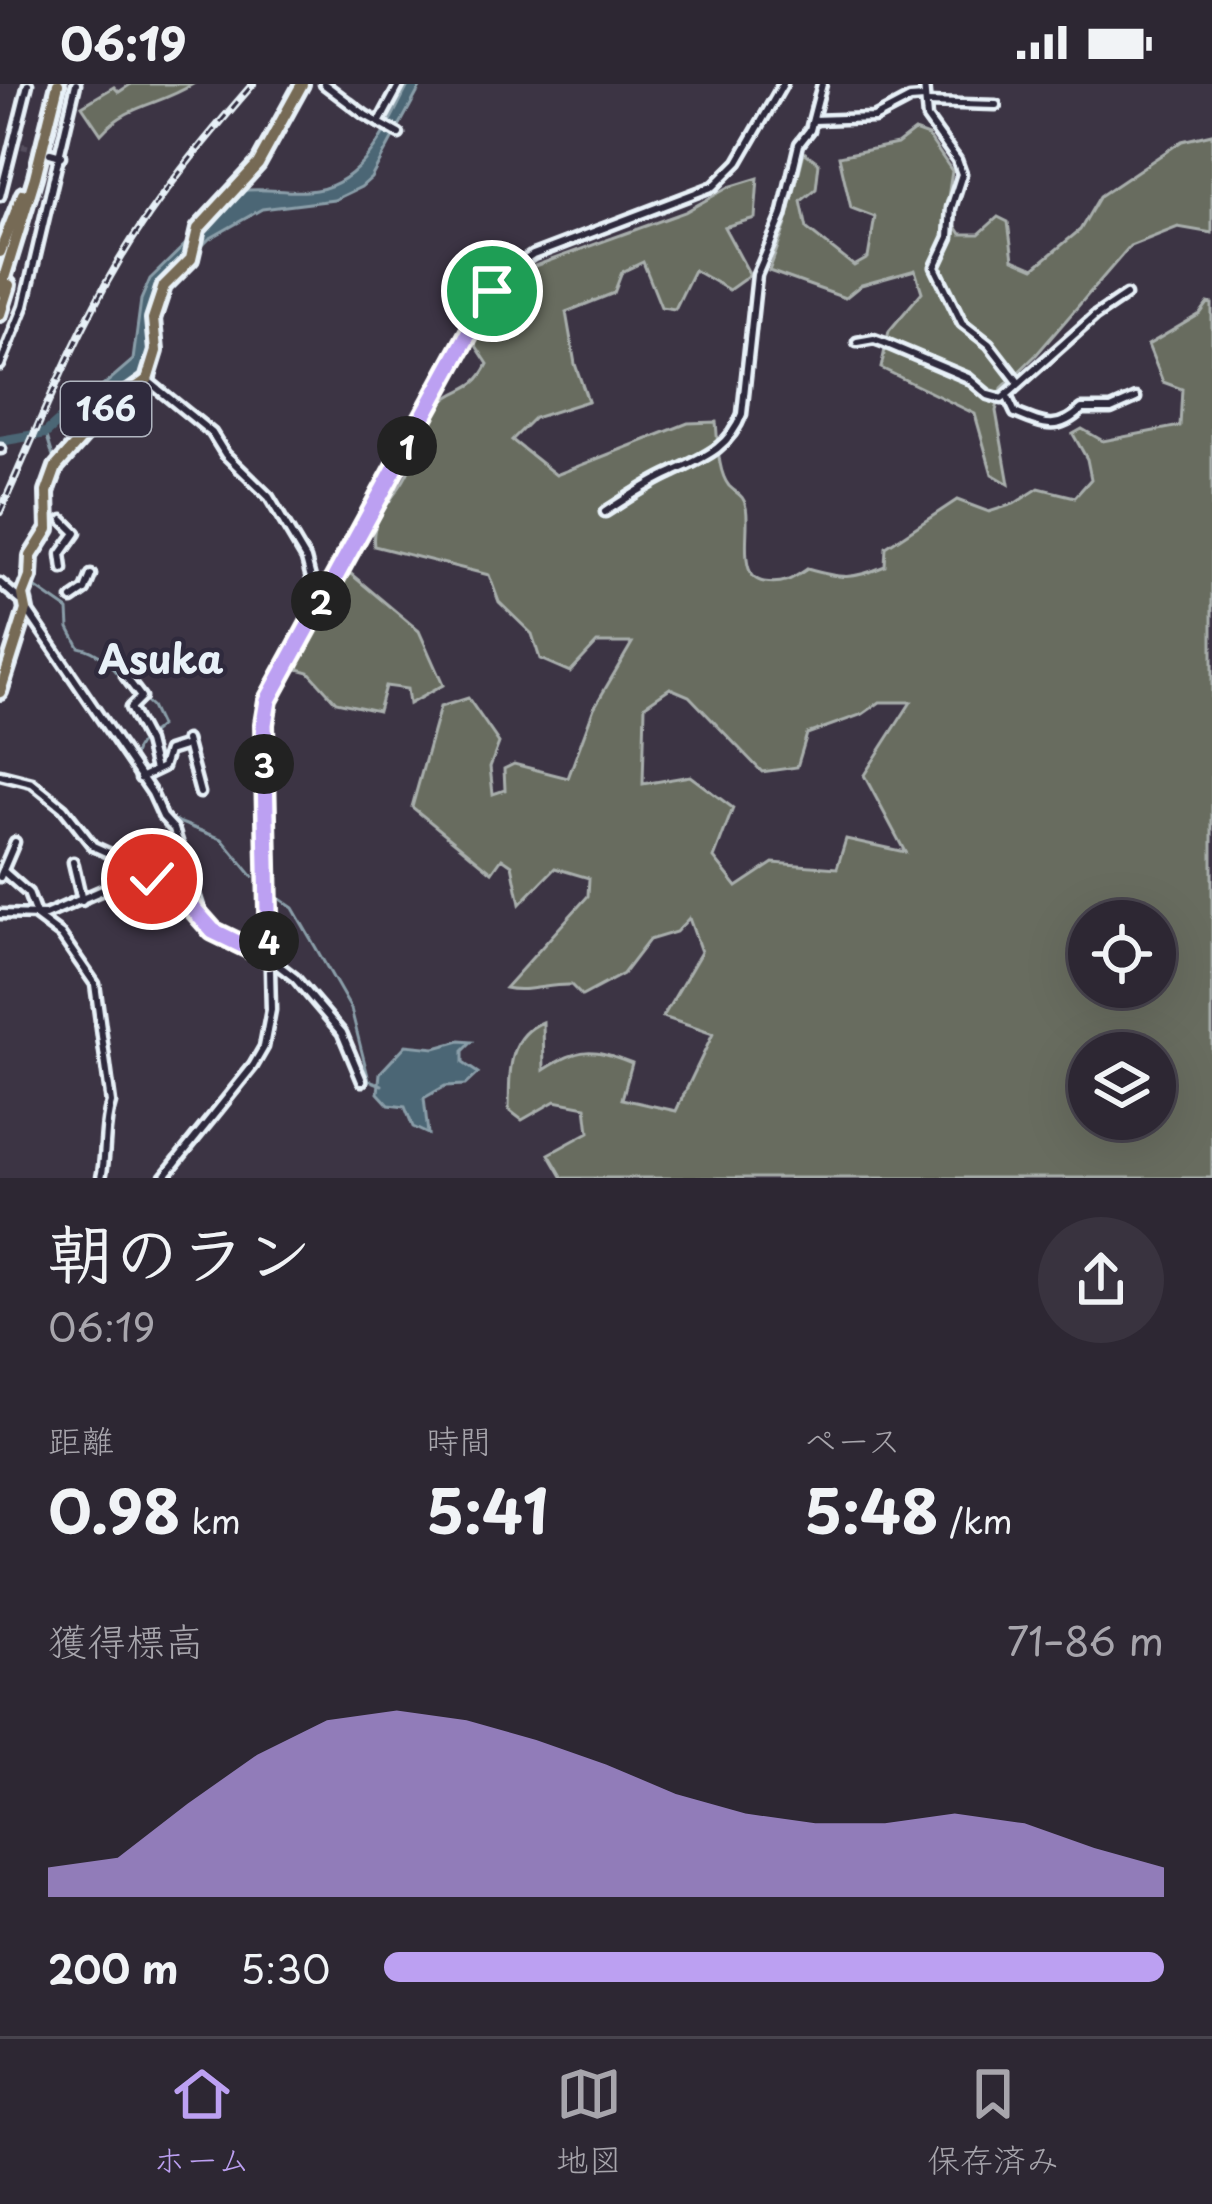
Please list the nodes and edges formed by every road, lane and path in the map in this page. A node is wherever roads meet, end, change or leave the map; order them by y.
1 (28, 84) edge
2 (56, 84) edge
3 (76, 84) edge
4 (302, 84) edge
5 (324, 84) edge
6 (400, 84) edge
7 (783, 84) edge
8 (822, 84) edge
9 (924, 84) edge
10 (926, 100) junction
11 (996, 105) dead end
12 (813, 120) junction
13 (381, 124) junction
14 (398, 133) dead end
15 (50, 153) tunnel mouth
16 (62, 156) junction
17 (33, 176) junction
18 (2, 185) edge
19 (0, 196) edge
20 (0, 252) edge
21 (0, 279) edge
22 (0, 291) edge
23 (1126, 295) dead end
24 (4, 314) edge
25 (19, 319) junction
26 (857, 342) dead end
27 (0, 365) edge
28 (147, 380) junction
29 (1019, 383) junction
30 (1008, 398) junction
31 (1136, 398) dead end
32 (605, 512) dead end
33 (63, 520) dead end
34 (63, 569) dead end
35 (91, 575) dead end
36 (0, 583) edge
37 (72, 599) dead end
38 (25, 607) junction
39 (309, 621) junction
40 (125, 676) dead end
41 (0, 692) edge
42 (155, 770) junction
43 (0, 775) edge
44 (142, 776) junction
45 (200, 793) dead end
46 (15, 842) dead end
47 (73, 862) dead end
48 (1, 874) edge
49 (137, 875) junction
50 (82, 901) junction
51 (0, 914) edge
52 (37, 917) junction
53 (203, 921) junction
54 (269, 958) junction
55 (362, 1081) dead end
56 (101, 1178) edge
57 (163, 1178) edge

1 - 18 street
2 - 17 highway
3 - 16 street
4 - 28 highway, 166
5 - 13 street
6 - 13 street
7 - 39 street
8 - 12 street
9 - 10 street
10 - 11 street
10 - 12 street
10 - 29 street
12 - 32 street
13 - 14 street
15 - 16 street
16 - 25 street
17 - 20 highway
17 - 21 highway
17 - 22 highway
17 - 24 highway
18 - 19 street
23 - 29 street
24 - 25 street
25 - 27 street
26 - 30 street
28 - 38 highway, 166
28 - 39 street
29 - 30 street
30 - 31 street
33 - 34 street
35 - 37 street
36 - 38 street
38 - 41 highway, 166
38 - 44 street
39 - 54 street
40 - 42 street
42 - 44 street
42 - 45 street
43 - 49 street
44 - 53 street
46 - 48 street
47 - 50 street
48 - 52 street
49 - 50 street
49 - 53 street
50 - 52 street
51 - 52 street
52 - 56 street
53 - 54 street
54 - 55 street
54 - 57 street

